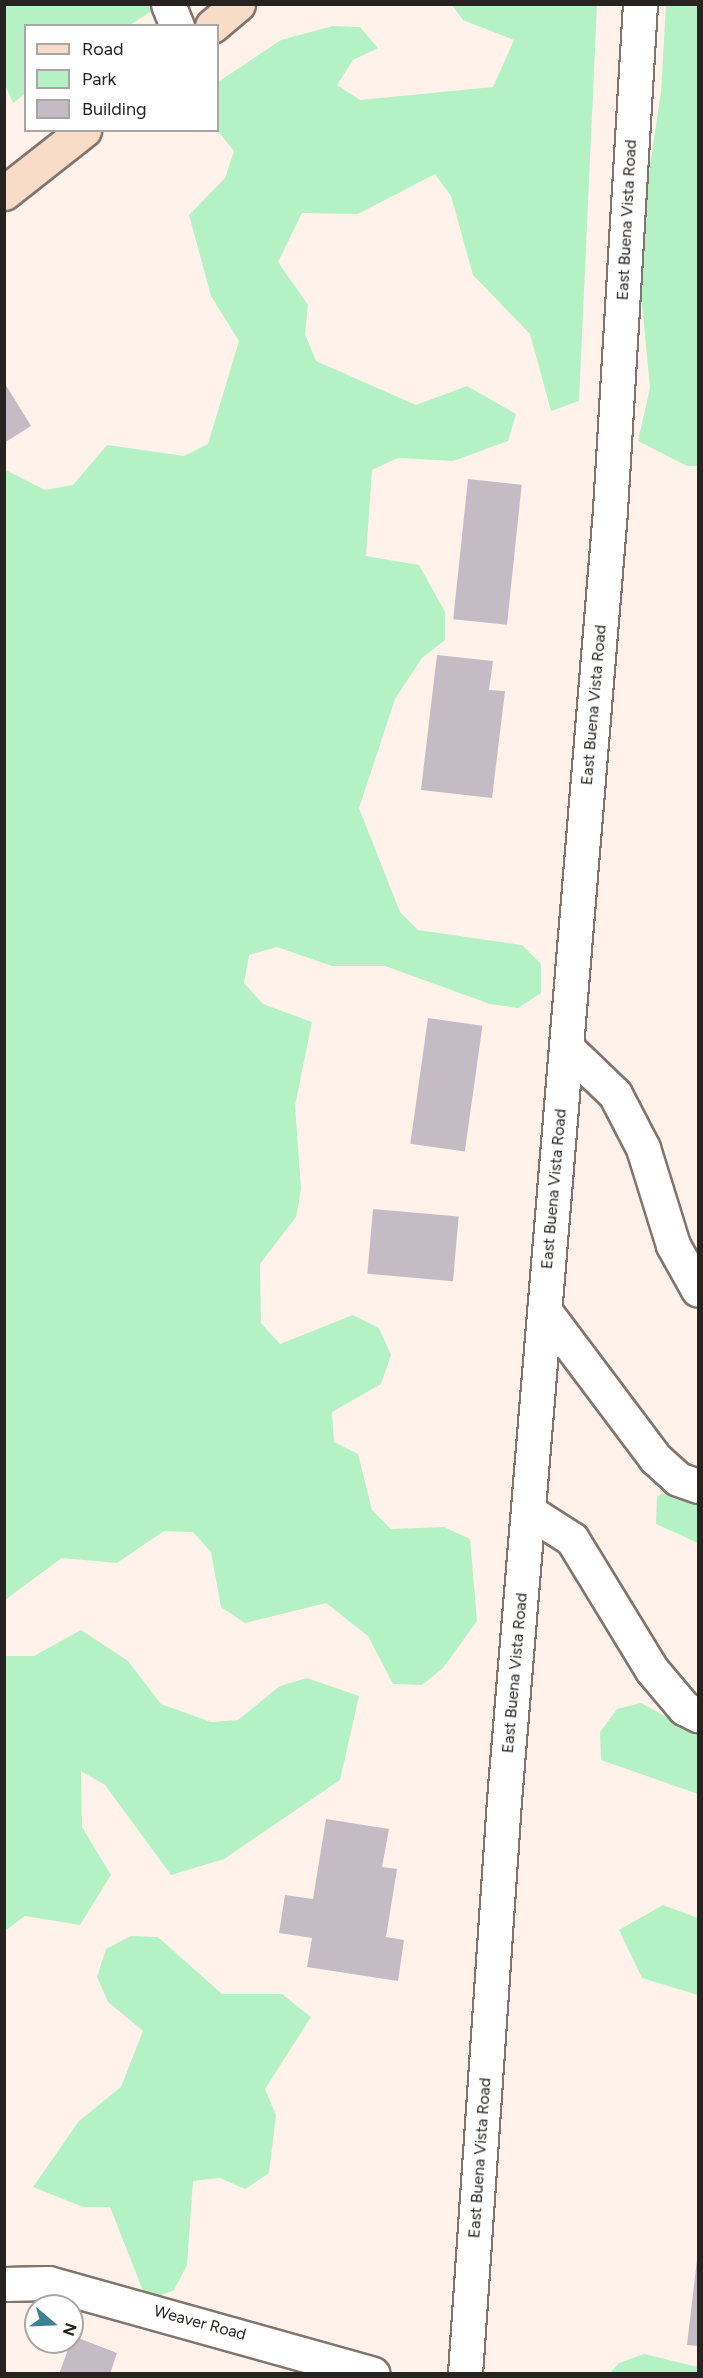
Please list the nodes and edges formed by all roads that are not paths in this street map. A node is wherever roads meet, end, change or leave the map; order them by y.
1 (168, 4) edge
2 (238, 4) edge
3 (640, 4) edge
4 (176, 24) edge
5 (214, 24) edge
6 (81, 132) edge
7 (4, 193) edge
8 (566, 1047) junction
9 (699, 1290) edge
10 (544, 1310) junction
11 (699, 1486) edge
12 (528, 1511) junction
13 (699, 1715) edge
14 (15, 2281) edge
15 (373, 2373) edge
16 (465, 2373) edge

1 - 4 street
2 - 5 main road
3 - 8 street, East Buena Vista Road
6 - 7 main road
8 - 9 street
8 - 10 street, East Buena Vista Road
10 - 11 street
10 - 12 street, East Buena Vista Road
12 - 13 street
12 - 16 street, East Buena Vista Road
14 - 15 street, Weaver Road

